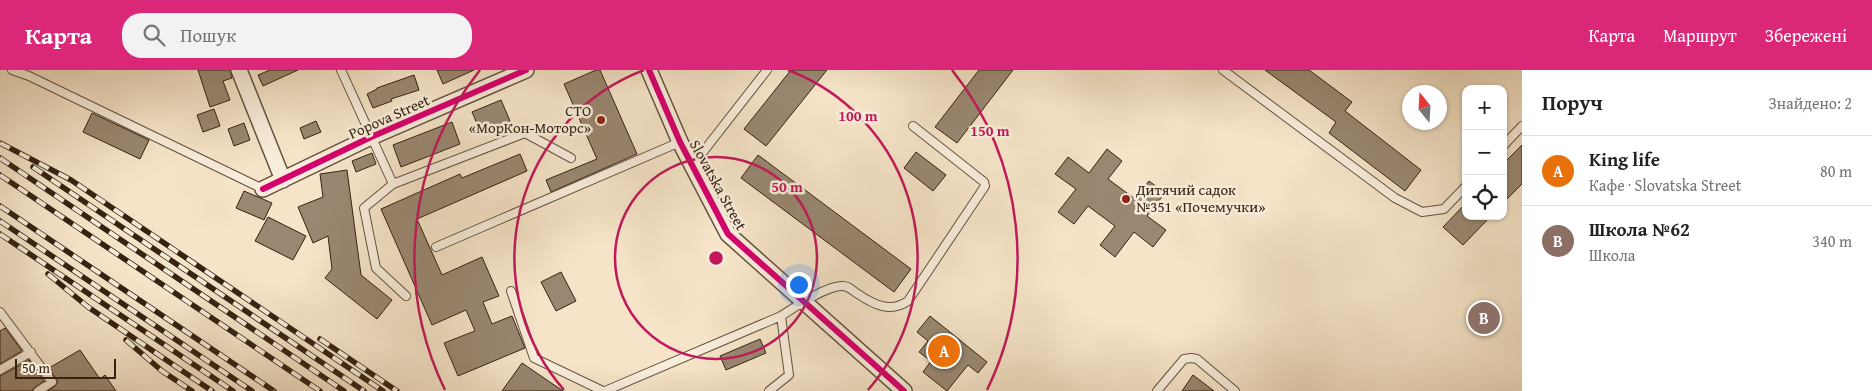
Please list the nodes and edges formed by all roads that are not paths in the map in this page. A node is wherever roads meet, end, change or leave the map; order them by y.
1 (12, 70) edge
2 (239, 70) edge
3 (341, 70) edge
4 (526, 70) edge
5 (649, 70) edge
6 (767, 70) edge
7 (1223, 70) edge
8 (913, 126) dead end
9 (1522, 126) edge
10 (371, 137) junction
11 (680, 142) junction
12 (1507, 142) edge
13 (572, 158) dead end
14 (692, 166) junction
15 (283, 180) junction
16 (393, 184) junction
17 (263, 189) joint
18 (1462, 190) edge
19 (436, 247) dead end
20 (511, 291) dead end
21 (406, 296) dead end
22 (803, 301) junction
23 (0, 312) edge
24 (781, 316) junction
25 (3, 322) edge
26 (31, 352) junction
27 (0, 370) edge
28 (38, 391) edge
29 (604, 391) edge
30 (769, 391) edge
31 (904, 391) edge
32 (1157, 391) edge
33 (1235, 391) edge

1 - 17 lane
2 - 15 street
3 - 10 lane
4 - 10 street, Popova Street
5 - 11 street, Slovatska Street
6 - 14 lane
7 - 18 lane
8 - 22 lane
9 - 12 lane
10 - 15 street, Popova Street
10 - 16 lane
11 - 14 street, Slovatska Street
11 - 19 lane
13 - 16 lane
14 - 22 street, Slovatska Street
15 - 17 street, Popova Street
16 - 21 lane
20 - 29 lane
22 - 24 lane
22 - 31 street, Slovatska Street
23 - 25 lane
24 - 29 lane
24 - 30 lane
25 - 26 lane
26 - 27 lane
26 - 28 lane
32 - 33 lane

